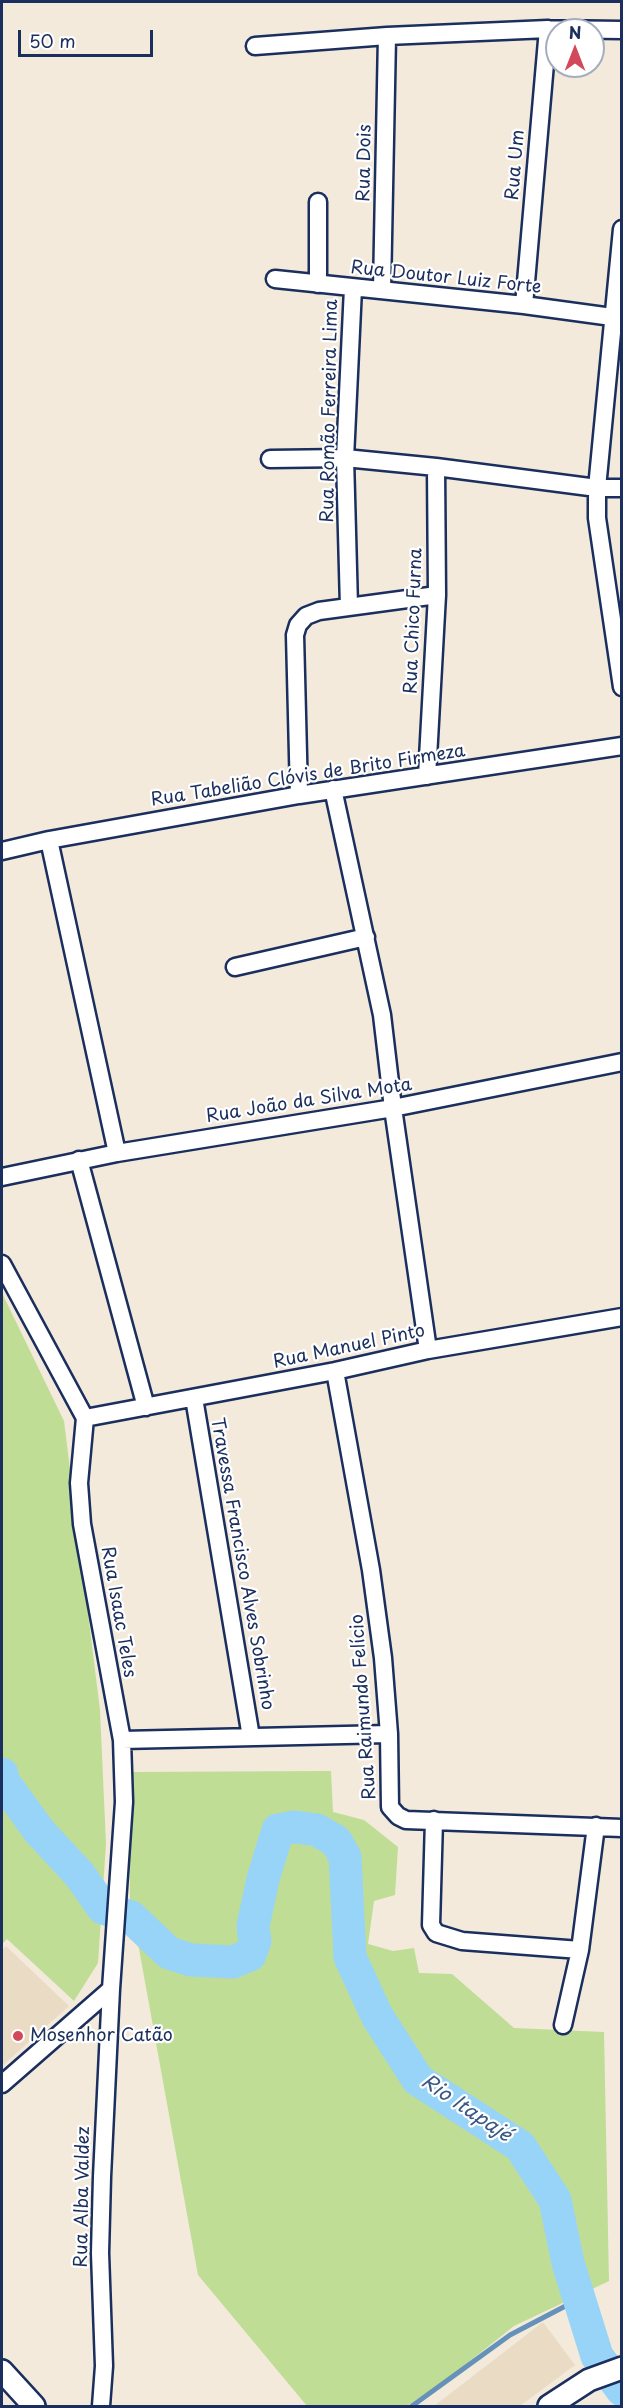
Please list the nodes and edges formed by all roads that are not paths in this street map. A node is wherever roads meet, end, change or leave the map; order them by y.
1 (545, 29) edge
2 (605, 30) edge
3 (621, 30) edge
4 (387, 36) junction
5 (255, 46) dead end
6 (545, 64) edge
7 (318, 201) dead end
8 (621, 229) edge
9 (619, 278) edge
10 (275, 279) dead end
11 (318, 284) junction
12 (353, 288) junction
13 (382, 290) junction
14 (524, 305) junction
15 (612, 317) junction
16 (345, 458) junction
17 (270, 459) dead end
18 (435, 467) junction
19 (597, 488) junction
20 (621, 488) edge
21 (437, 595) junction
22 (349, 607) junction
23 (621, 687) edge
24 (621, 746) edge
25 (427, 776) junction
26 (333, 789) junction
27 (299, 795) junction
28 (49, 840) junction
29 (2, 851) edge
30 (366, 937) junction
31 (236, 967) dead end
32 (621, 1062) edge
33 (393, 1108) junction
34 (117, 1153) junction
35 (79, 1160) junction
36 (2, 1177) edge
37 (2, 1264) edge
38 (621, 1317) edge
39 (428, 1350) junction
40 (335, 1371) junction
41 (194, 1398) junction
42 (146, 1407) junction
43 (85, 1418) junction
44 (389, 1734) junction
45 (251, 1737) junction
46 (122, 1740) junction
47 (434, 1820) junction
48 (596, 1826) junction
49 (621, 1828) edge
50 (580, 1950) junction
51 (111, 1989) junction
52 (563, 2025) dead end
53 (2, 2084) edge
54 (618, 2369) edge
55 (2, 2371) edge
56 (34, 2406) edge
57 (101, 2406) edge
58 (549, 2406) edge

1 - 4 street
2 - 3 street
4 - 5 street
4 - 13 street, Rua Dois
6 - 14 street, Rua Um
7 - 11 street
8 - 9 street
9 - 15 street
10 - 11 street, Rua Doutor Luiz Forte
11 - 12 street, Rua Doutor Luiz Forte
12 - 13 street, Rua Doutor Luiz Forte
12 - 16 street, Rua Romão Ferreira Lima
13 - 14 street, Rua Doutor Luiz Forte
14 - 15 street, Rua Doutor Luiz Forte
15 - 19 street
16 - 17 street
16 - 18 street
16 - 22 street, Rua Romão Ferreira Lima
18 - 19 street
18 - 21 street, Rua Chico Furna
19 - 20 street
19 - 23 street
21 - 22 street
21 - 25 street, Rua Chico Furna
22 - 27 street
24 - 25 street, Rua Tabelião Clóvis de Brito Firmeza
25 - 26 street, Rua Tabelião Clóvis de Brito Firmeza
26 - 27 street, Rua Tabelião Clóvis de Brito Firmeza
26 - 30 street
27 - 28 street, Rua Tabelião Clóvis de Brito Firmeza
28 - 29 street, Rua Tabelião Clóvis de Brito Firmeza
28 - 34 street
30 - 31 street
30 - 33 street
32 - 33 street, Rua João da Silva Mota
33 - 34 street, Rua João da Silva Mota
33 - 39 street
34 - 35 street, Rua João da Silva Mota
35 - 36 street, Rua João da Silva Mota
35 - 42 street
37 - 43 street
38 - 39 street, Rua Manuel Pinto
39 - 40 street, Rua Manuel Pinto
40 - 41 street, Rua Manuel Pinto
40 - 44 street, Rua Raimundo Felício
41 - 42 street, Rua Manuel Pinto
41 - 45 street, Travessa Francisco Alves Sobrinho
42 - 43 street, Rua Manuel Pinto
43 - 46 street, Rua Isaac Teles
44 - 45 street
44 - 47 street, Rua Raimundo Felício
45 - 46 street
46 - 51 street, Rua Isaac Teles
47 - 48 street, Rua Raimundo Felício
47 - 50 street
48 - 49 street, Rua Raimundo Felício
48 - 50 street
50 - 52 street
51 - 53 street
51 - 57 street, Rua Alba Valdez
54 - 58 main road
55 - 56 main road

